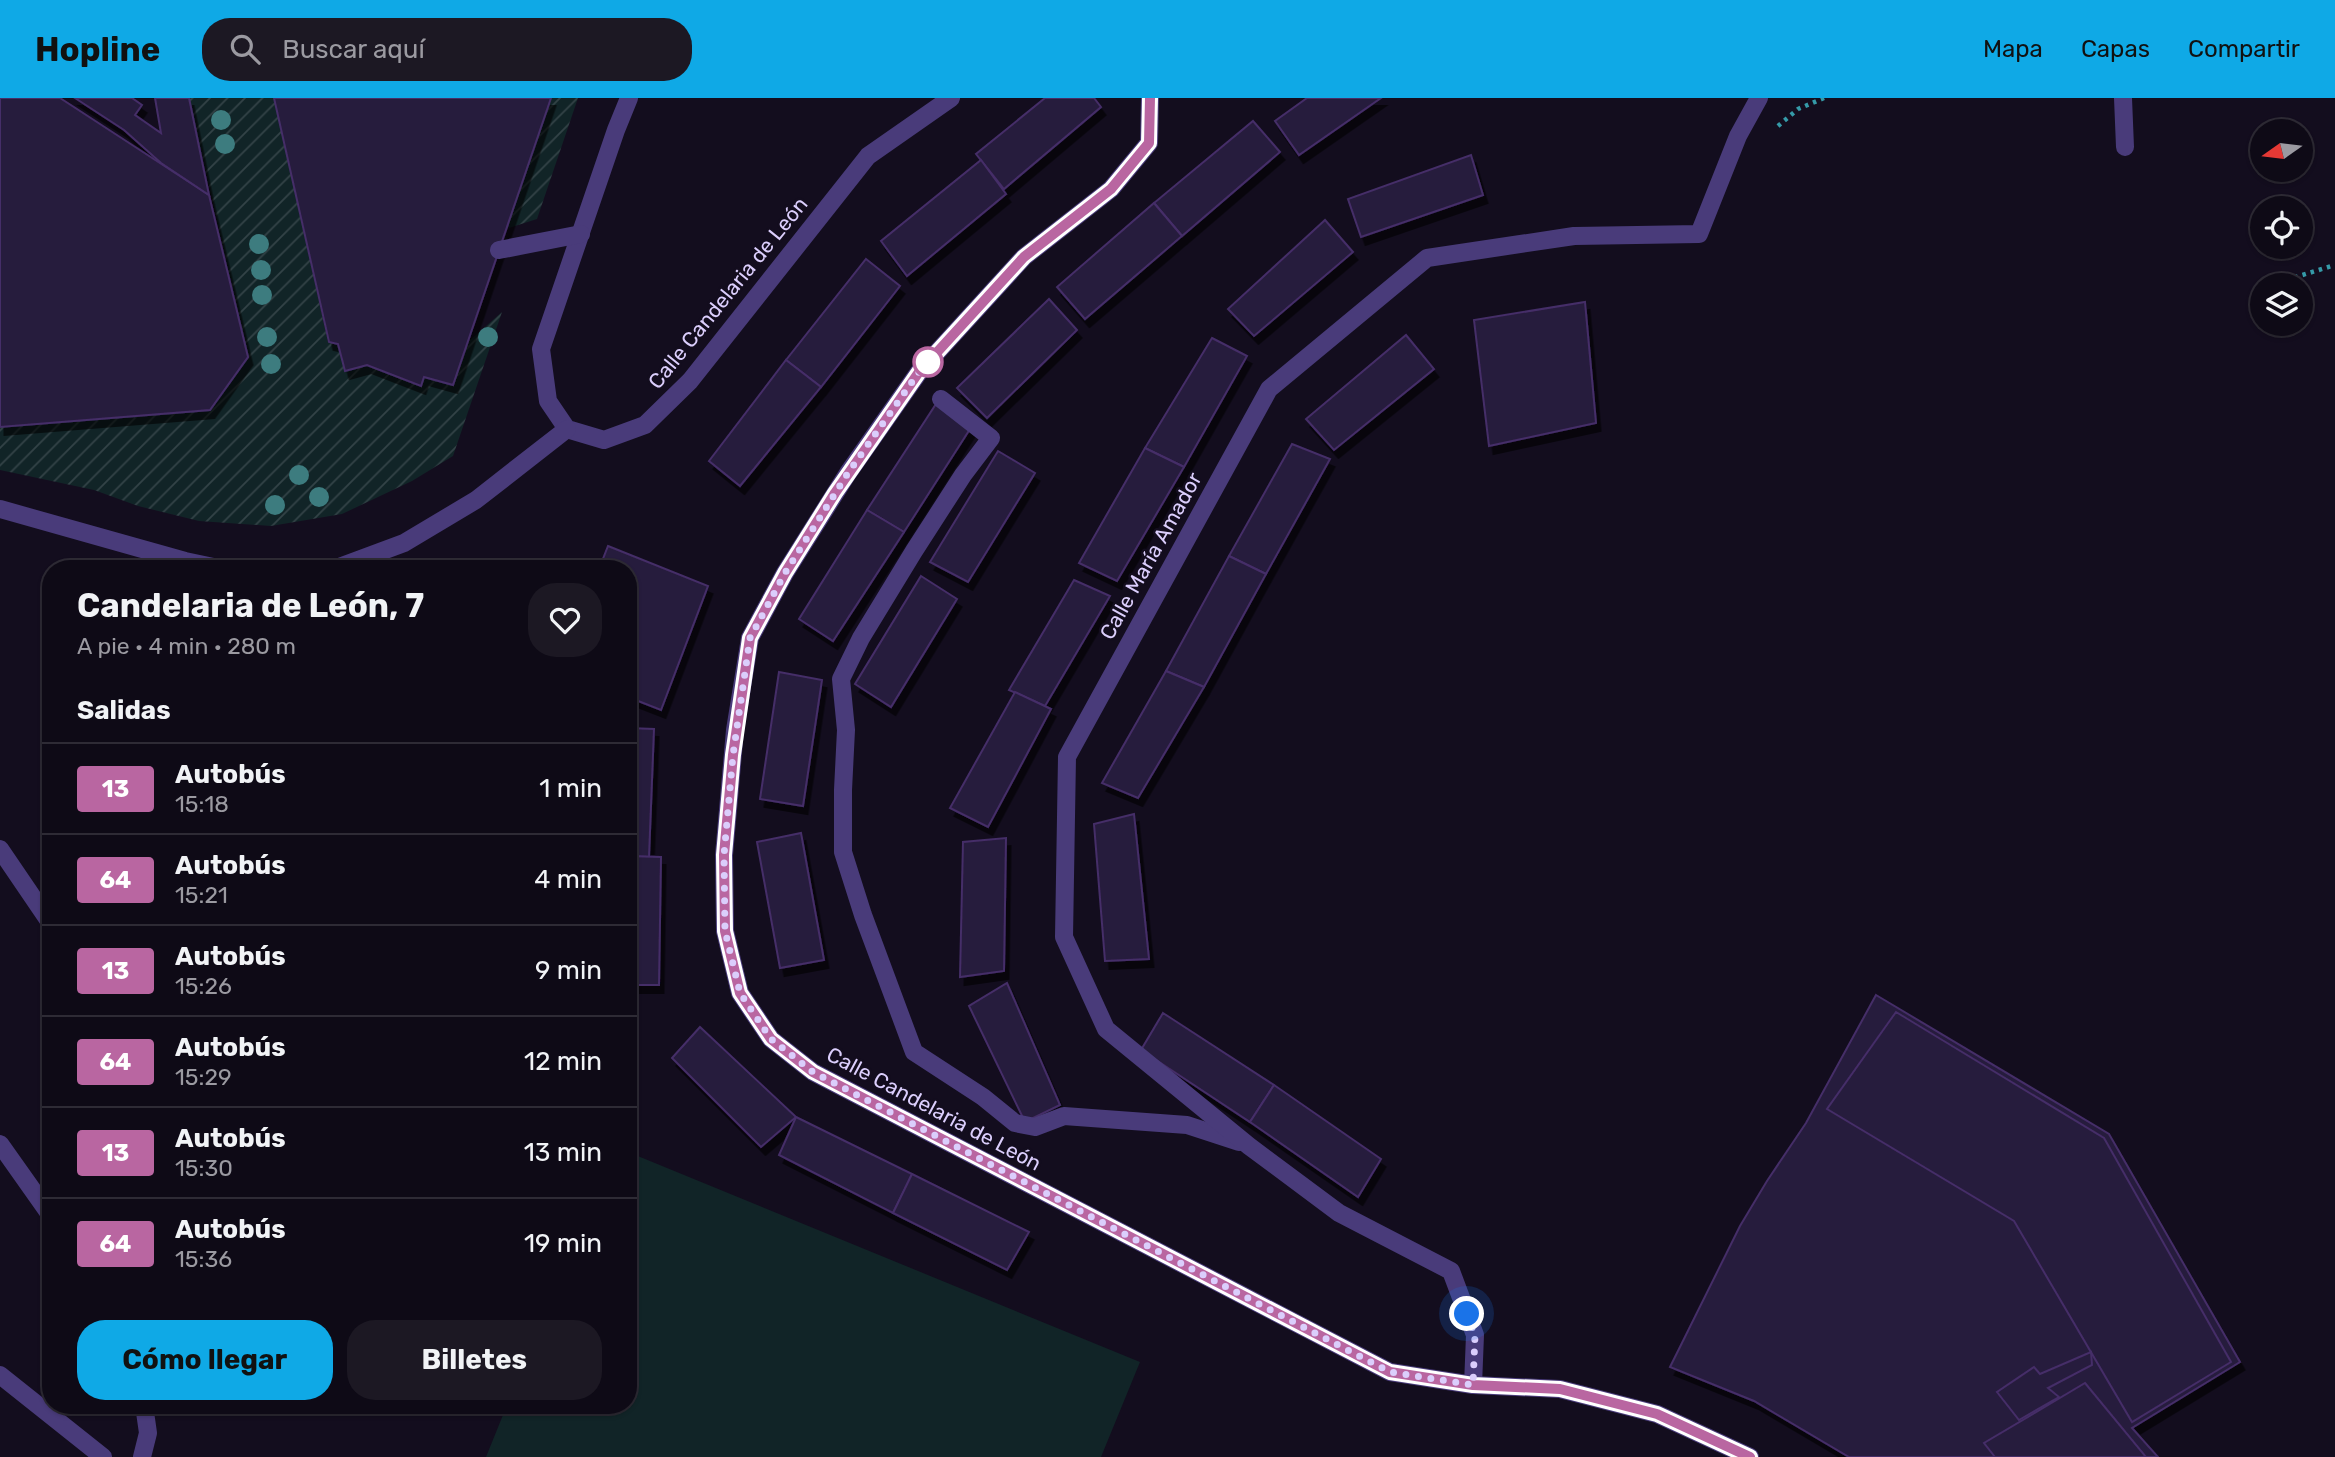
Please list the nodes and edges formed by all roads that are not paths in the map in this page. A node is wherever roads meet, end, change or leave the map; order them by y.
1 (629, 98) edge
2 (951, 98) edge
3 (1150, 98) edge
4 (1759, 98) edge
5 (2123, 98) edge
6 (2125, 147) dead end
7 (581, 233) junction
8 (499, 250) dead end
9 (941, 400) dead end
10 (567, 429) junction
11 (0, 509) edge
12 (181, 560) edge
13 (358, 560) edge
14 (0, 849) edge
15 (42, 911) edge
16 (0, 1144) edge
17 (1249, 1146) junction
18 (42, 1203) edge
19 (0, 1375) edge
20 (1473, 1385) junction
21 (42, 1408) edge
22 (49, 1414) edge
23 (145, 1414) edge
24 (103, 1457) edge
25 (142, 1457) edge
26 (1750, 1457) edge

1 - 7 street
2 - 10 street, Calle Candelaria de León
3 - 20 street, Calle Candelaria de León
4 - 17 street, Calle María Amador
5 - 6 street
7 - 8 street
7 - 10 street
9 - 17 street, Calle María Amador
10 - 13 street
11 - 12 street
14 - 15 street
16 - 18 street
17 - 20 street, Calle María Amador
19 - 21 street
20 - 26 street, Calle Candelaria de León
22 - 24 street
23 - 25 street

